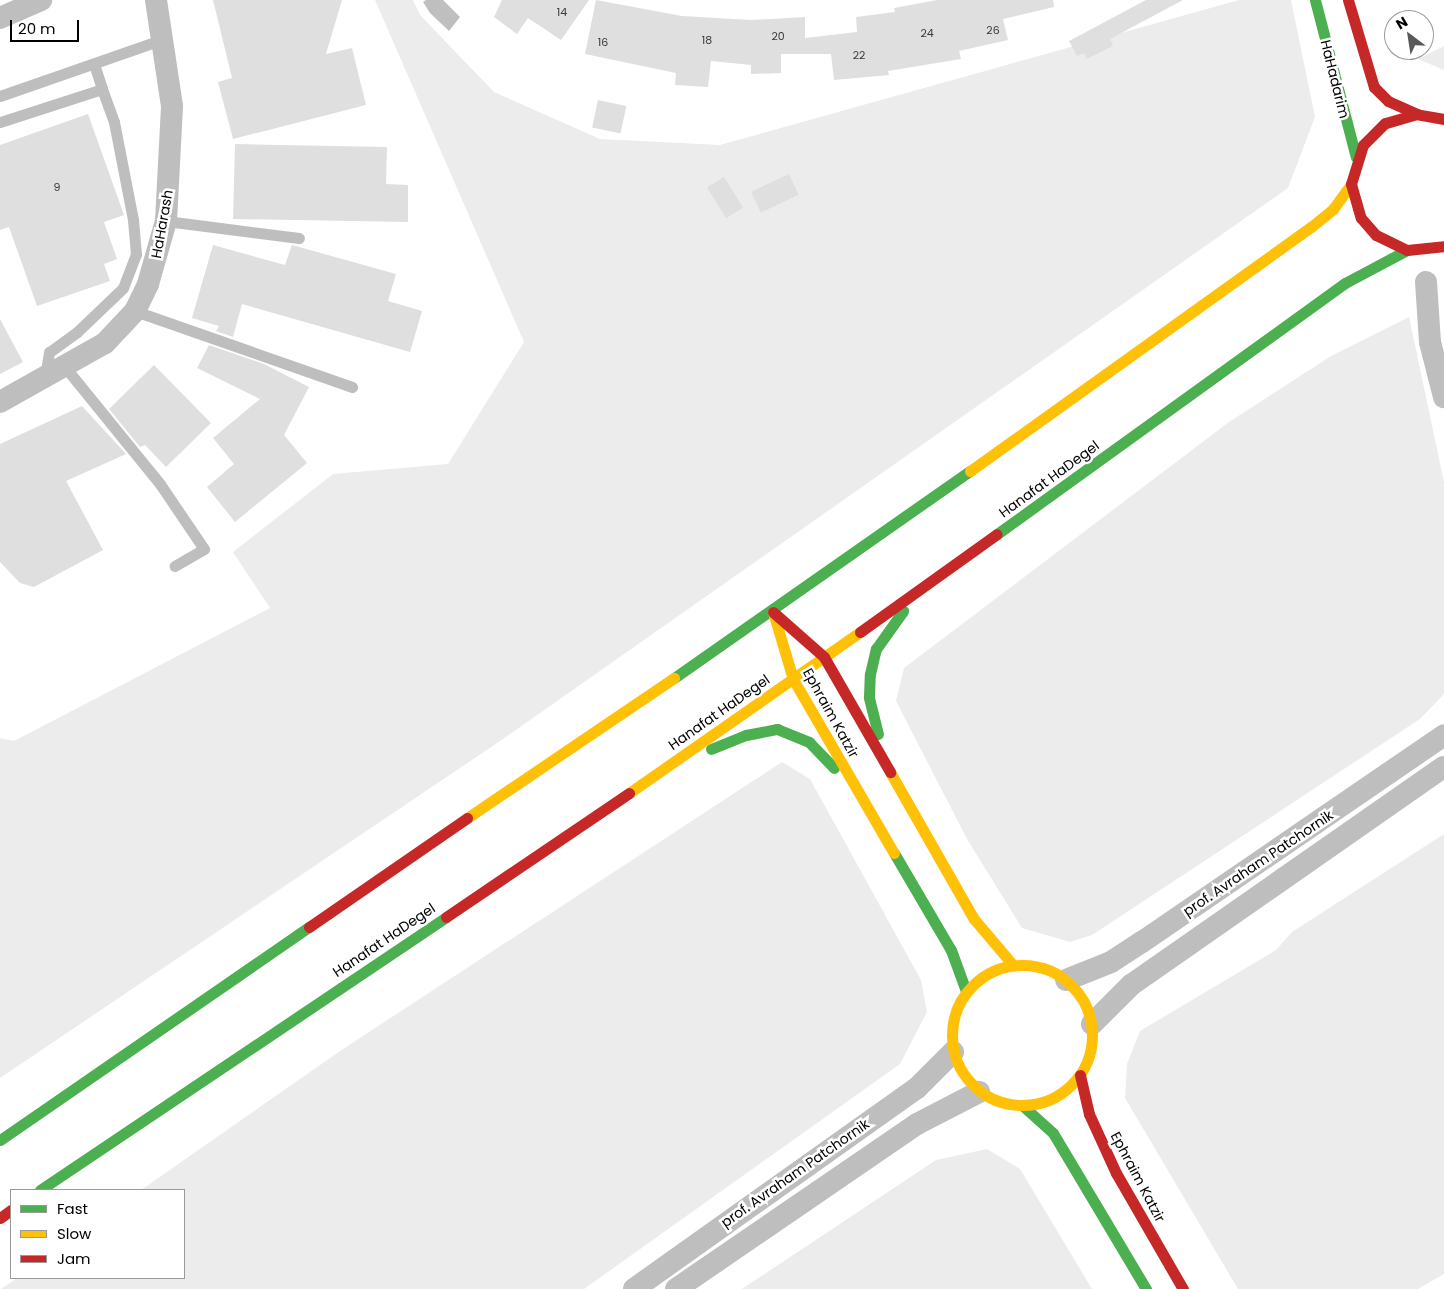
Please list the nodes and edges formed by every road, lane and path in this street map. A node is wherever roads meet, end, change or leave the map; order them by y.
1 (41, 0) edge
2 (156, 0) edge
3 (1315, 0) edge
4 (1348, 0) edge
5 (0, 18) edge
6 (164, 39) junction
7 (94, 64) junction
8 (102, 89) junction
9 (0, 96) edge
10 (1417, 114) junction
11 (1444, 119) edge
12 (0, 122) edge
13 (1356, 157) junction
14 (1351, 184) junction
15 (166, 221) junction
16 (299, 238) dead end
17 (1444, 246) edge
18 (1407, 250) junction
19 (1426, 282) dead end
20 (137, 307) junction
21 (66, 367) junction
22 (44, 379) junction
23 (352, 387) dead end
24 (1444, 397) edge
25 (0, 402) edge
26 (174, 566) dead end
27 (939, 577) junction
28 (773, 612) junction
29 (824, 657) junction
30 (793, 679) junction
31 (1444, 735) edge
32 (1444, 767) edge
33 (663, 769) junction
34 (896, 783) junction
35 (859, 794) junction
36 (1013, 965) junction
37 (1066, 980) junction
38 (966, 991) junction
39 (1092, 1024) junction
40 (953, 1052) junction
41 (1080, 1075) junction
42 (978, 1092) junction
43 (1023, 1106) junction
44 (0, 1140) edge
45 (41, 1189) edge
46 (634, 1289) edge
47 (676, 1289) edge
48 (1146, 1289) edge
49 (1183, 1289) edge

1 - 5 street
2 - 6 street, HaHarash
3 - 13 main road, HaHadarim
4 - 10 main road
6 - 7 lane
6 - 15 street, HaHarash
7 - 8 lane
7 - 9 lane
8 - 12 lane
8 - 22 lane
10 - 11 main road
10 - 13 main road
13 - 14 main road
14 - 18 main road
14 - 28 main road
15 - 16 lane
15 - 20 street, HaHarash
17 - 18 main road
18 - 27 main road, Hanafat HaDegel
19 - 24 street
20 - 21 street, HaHarash
20 - 23 lane
21 - 22 street, HaHarash
21 - 26 lane
22 - 25 street, HaHarash
27 - 29 main road, Hanafat HaDegel
27 - 34 main road
28 - 29 main road, Ephraim Katzir
28 - 30 main road, Ephraim Katzir
28 - 44 main road
29 - 30 main road, Hanafat HaDegel
29 - 34 main road, Ephraim Katzir
30 - 33 main road, Hanafat HaDegel
30 - 35 main road, Ephraim Katzir
31 - 37 street, prof. Avraham Patchornik
32 - 39 street, prof. Avraham Patchornik
33 - 35 main road
33 - 45 main road, Hanafat HaDegel
34 - 36 main road, Ephraim Katzir
35 - 38 main road, Ephraim Katzir
36 - 37 main road
36 - 38 main road
37 - 39 main road
38 - 40 main road
39 - 41 main road
40 - 42 main road
40 - 46 street, prof. Avraham Patchornik
41 - 43 main road
41 - 49 main road, Ephraim Katzir
42 - 43 main road
42 - 47 street, prof. Avraham Patchornik
43 - 48 main road

